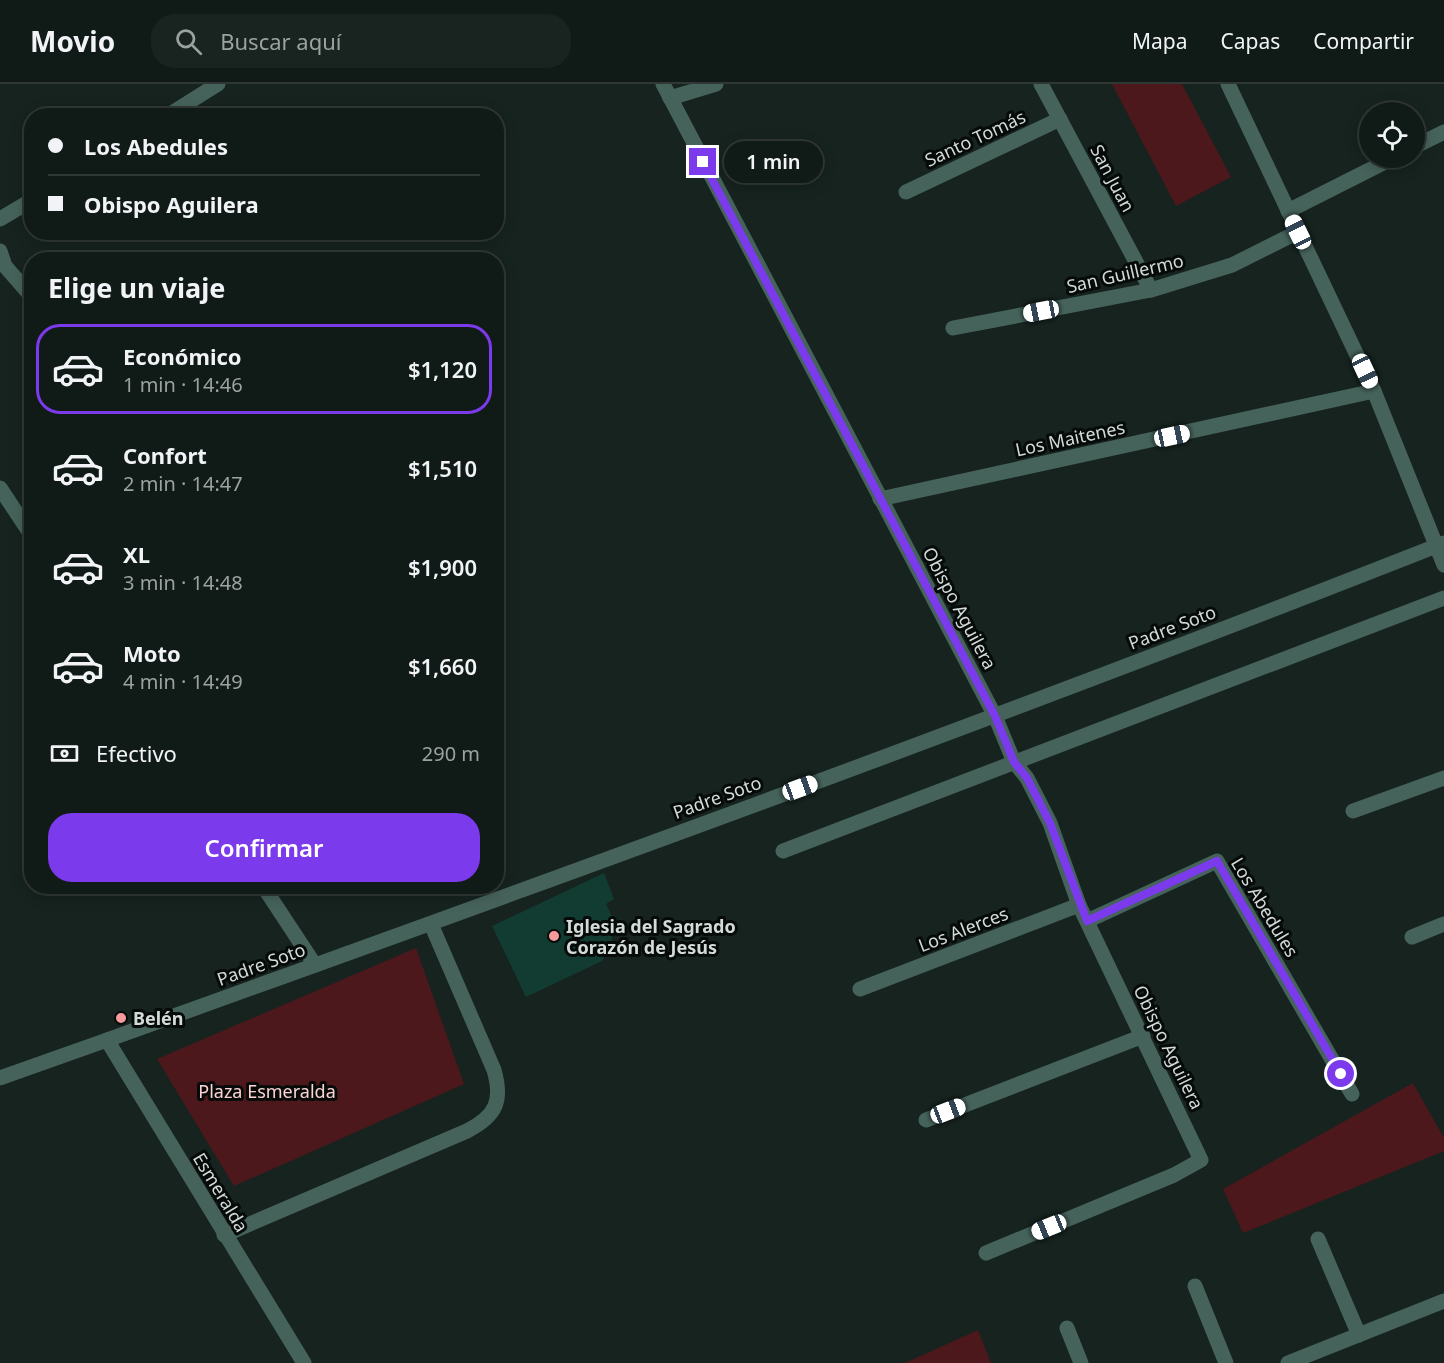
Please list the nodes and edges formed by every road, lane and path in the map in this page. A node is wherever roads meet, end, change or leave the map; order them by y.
1 (218, 84) edge
2 (663, 84) edge
3 (716, 84) edge
4 (1041, 84) edge
5 (1228, 84) edge
6 (670, 98) junction
7 (180, 108) edge
8 (1060, 119) junction
9 (1444, 132) edge
10 (1425, 142) edge
11 (1373, 168) edge
12 (906, 192) dead end
13 (24, 205) edge
14 (1288, 211) junction
15 (0, 219) edge
16 (1298, 232) junction
17 (0, 251) edge
18 (24, 287) edge
19 (1151, 290) junction
20 (954, 328) dead end
21 (1374, 391) junction
22 (0, 488) edge
23 (880, 499) junction
24 (24, 524) edge
25 (1441, 544) edge
26 (1444, 565) edge
27 (1444, 598) edge
28 (995, 716) junction
29 (1014, 762) junction
30 (1444, 778) edge
31 (1353, 811) dead end
32 (783, 851) dead end
33 (268, 894) edge
34 (1079, 904) junction
35 (1087, 921) junction
36 (431, 924) junction
37 (1444, 924) edge
38 (1412, 937) dead end
39 (315, 965) junction
40 (860, 989) dead end
41 (1143, 1036) junction
42 (107, 1040) junction
43 (0, 1078) edge
44 (1352, 1094) dead end
45 (926, 1120) dead end
46 (224, 1235) junction
47 (1318, 1239) dead end
48 (986, 1253) dead end
49 (1195, 1287) dead end
50 (1444, 1301) edge
51 (1067, 1328) dead end
52 (1359, 1335) junction
53 (304, 1363) edge
54 (1081, 1363) edge
55 (1226, 1363) edge
56 (1288, 1363) edge

1 - 7 street
2 - 6 street, Obispo Aguilera
3 - 6 street
4 - 8 street, San Juan
5 - 14 street
6 - 23 street, Obispo Aguilera
8 - 12 street, Santo Tomás
8 - 19 street, San Juan
9 - 10 street
11 - 14 street
13 - 15 street
14 - 16 street
16 - 19 street, San Guillermo
16 - 21 street
17 - 18 street
19 - 20 street, San Guillermo
21 - 23 street, Los Maitenes
21 - 25 street
22 - 24 street
23 - 28 street, Obispo Aguilera
25 - 26 street
25 - 28 street, Padre Soto
27 - 29 street
28 - 29 street, Obispo Aguilera
28 - 36 street, Padre Soto
29 - 32 street
29 - 34 street, Obispo Aguilera
30 - 31 street
33 - 39 street
34 - 35 street, Obispo Aguilera
34 - 40 street, Los Alerces
35 - 41 street, Obispo Aguilera
35 - 44 street, Los Abedules
36 - 39 street, Padre Soto
36 - 46 street
37 - 38 street
39 - 42 street, Padre Soto
41 - 45 street
41 - 48 street, Obispo Aguilera
42 - 43 street, Padre Soto
42 - 46 street, Esmeralda
46 - 53 street, Esmeralda
47 - 52 street
49 - 55 street
50 - 52 street
51 - 54 street
52 - 56 street

